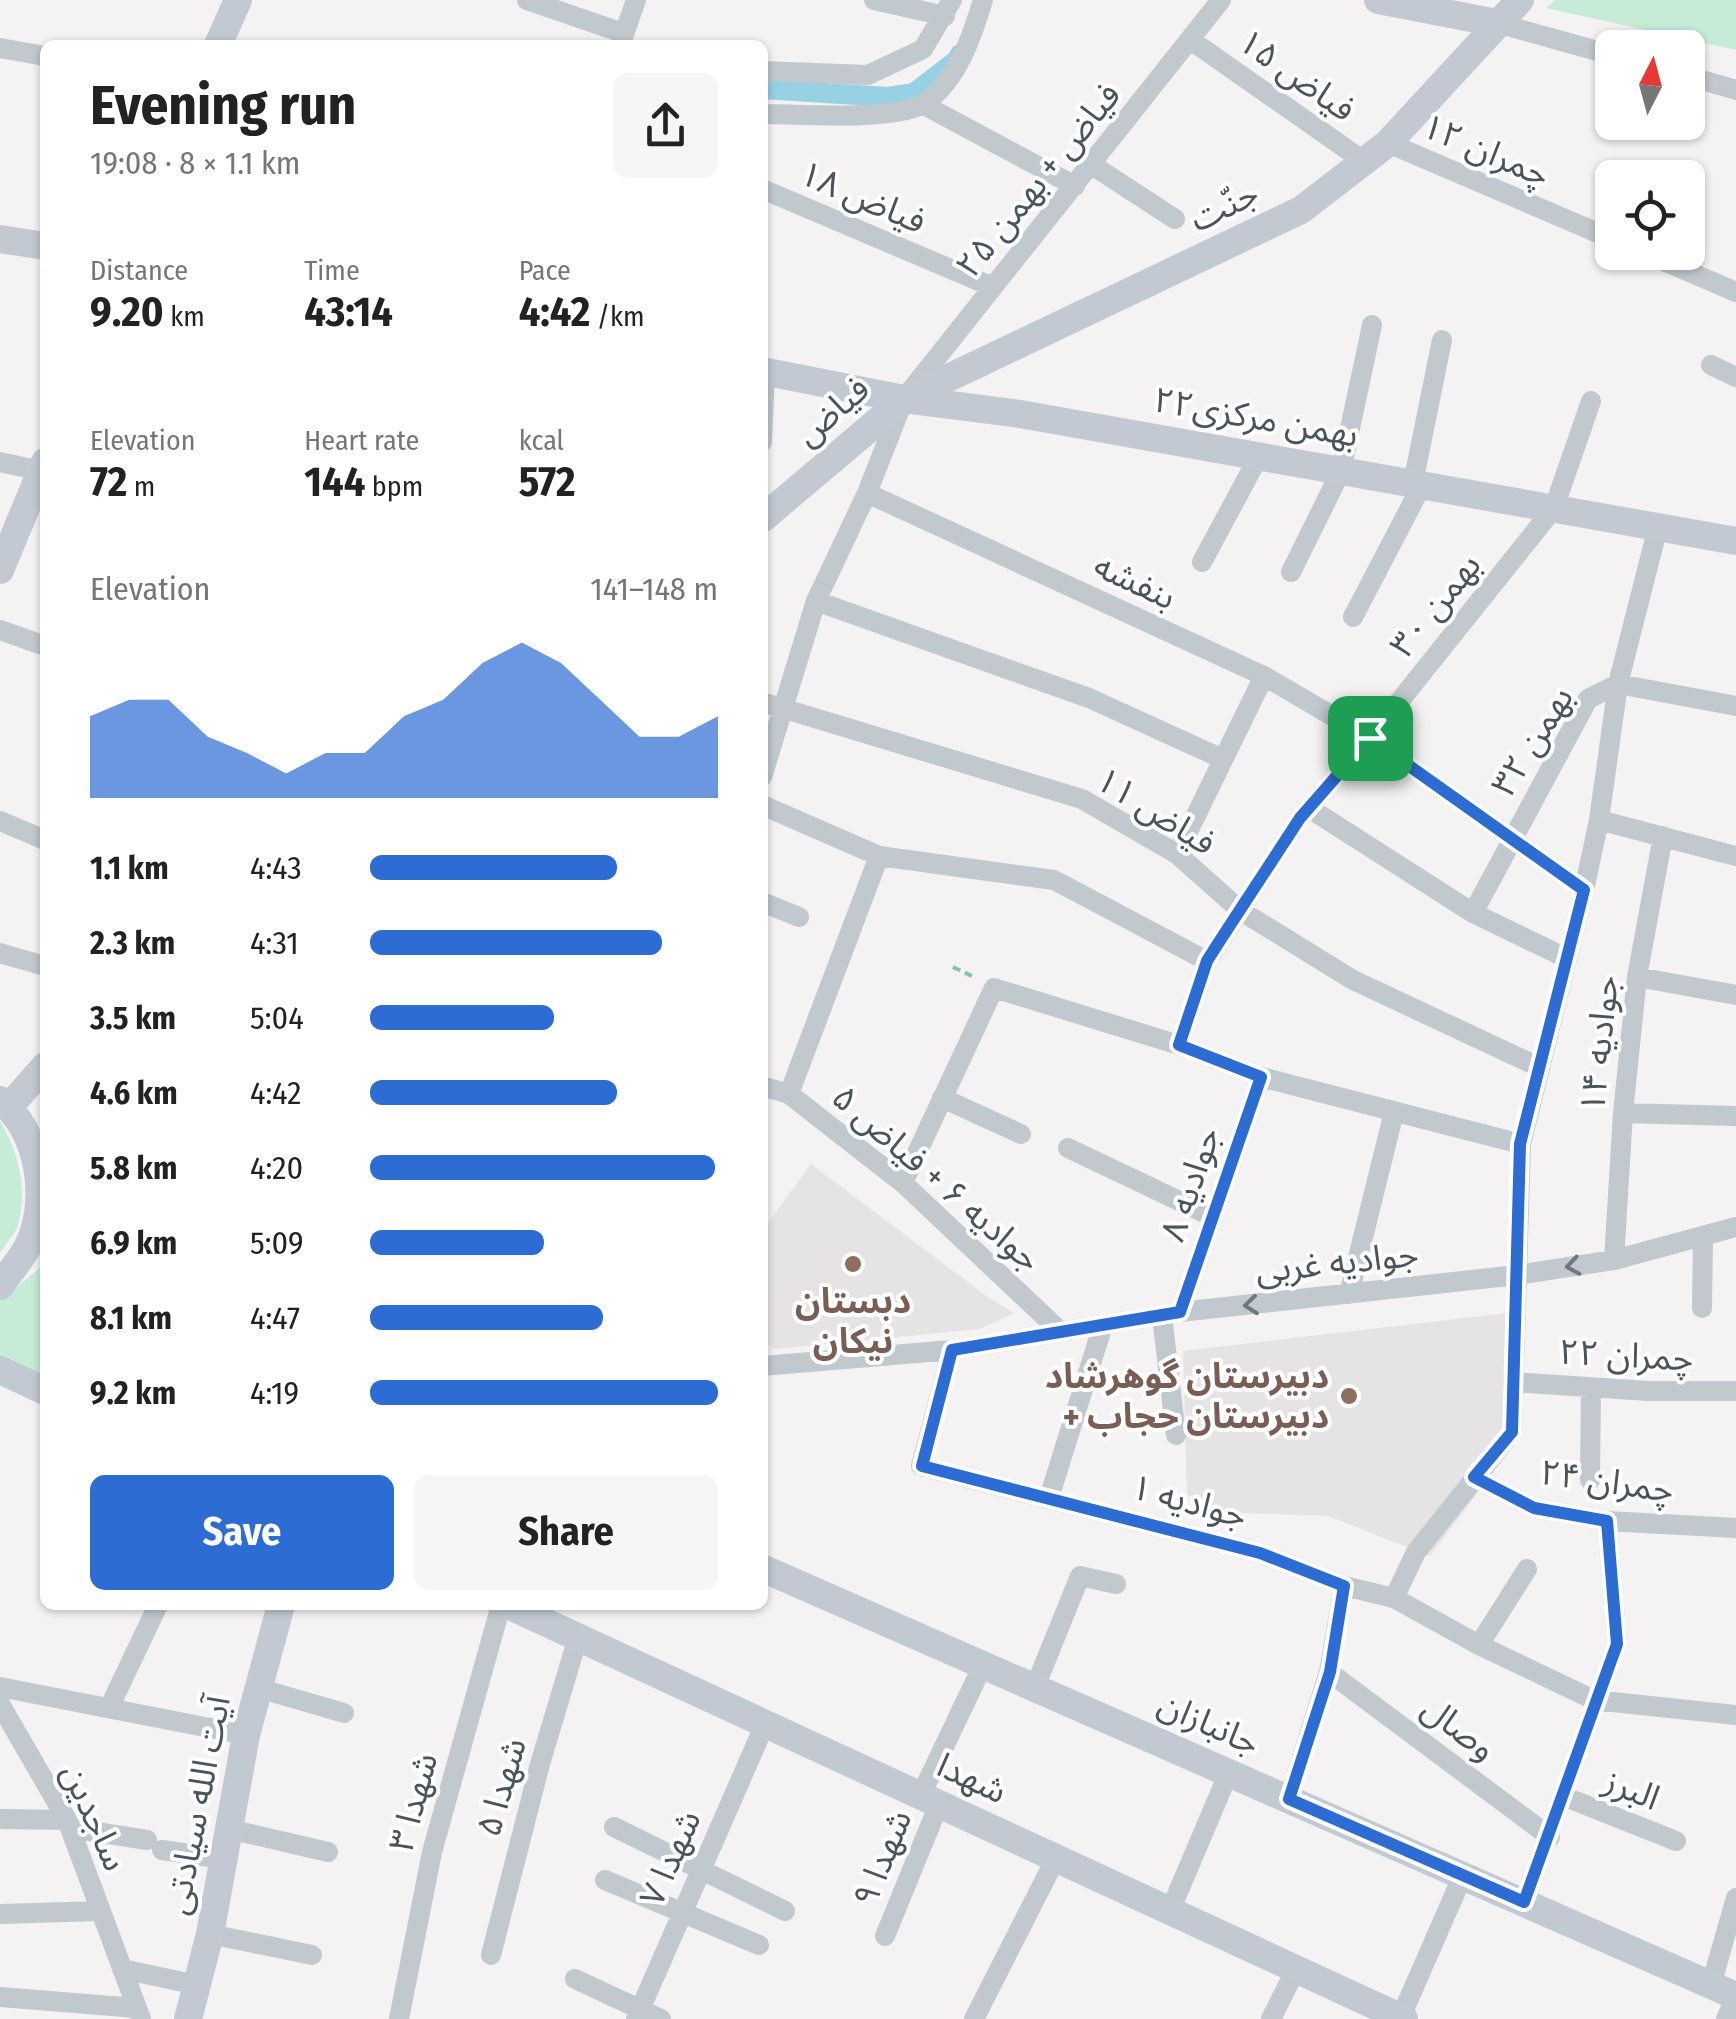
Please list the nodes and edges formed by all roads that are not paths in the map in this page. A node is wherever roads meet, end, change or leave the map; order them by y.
1 (238, 0) edge
2 (527, 0) edge
3 (636, 0) edge
4 (874, 0) edge
5 (983, 0) edge
6 (1221, 0) edge
7 (1378, 0) edge
8 (1520, 0) edge
9 (948, 8) edge
10 (1497, 23) junction
11 (622, 39) edge
12 (221, 40) edge
13 (1192, 41) junction
14 (0, 48) edge
15 (1595, 50) edge
16 (40, 55) edge
17 (768, 71) edge
18 (1705, 81) edge
19 (1736, 90) edge
20 (924, 105) junction
21 (768, 114) edge
22 (1388, 144) junction
23 (1364, 162) junction
24 (1092, 165) junction
25 (1075, 186) junction
26 (768, 193) edge
27 (1175, 219) dead end
28 (1595, 232) edge
29 (0, 239) edge
30 (40, 245) edge
31 (1685, 270) edge
32 (994, 288) junction
33 (1736, 292) edge
34 (1372, 324) dead end
35 (1442, 340) dead end
36 (1710, 365) dead end
37 (768, 372) edge
38 (1736, 377) edge
39 (904, 399) junction
40 (1591, 402) dead end
41 (1259, 456) junction
42 (0, 462) edge
43 (40, 467) edge
44 (1341, 470) junction
45 (40, 474) edge
46 (1418, 484) junction
47 (867, 493) junction
48 (1554, 508) junction
49 (768, 513) edge
50 (1658, 527) junction
51 (1736, 541) edge
52 (1202, 562) dead end
53 (0, 570) edge
54 (1292, 572) dead end
55 (816, 601) junction
56 (1353, 617) dead end
57 (0, 630) edge
58 (40, 644) edge
59 (1264, 676) junction
60 (1618, 684) junction
61 (768, 704) edge
62 (1736, 706) edge
63 (783, 710) junction
64 (1370, 738) junction
65 (768, 758) edge
66 (1223, 760) junction
67 (768, 808) edge
68 (1309, 808) junction
69 (1599, 820) junction
70 (0, 822) edge
71 (1663, 836) junction
72 (40, 838) edge
73 (1510, 840) junction
74 (1177, 854) junction
75 (879, 856) junction
76 (1736, 856) edge
77 (1584, 890) junction
78 (768, 904) edge
79 (1242, 910) junction
80 (1473, 912) junction
81 (799, 917) dead end
82 (0, 953) edge
83 (1566, 958) junction
84 (1207, 961) junction
85 (40, 965) edge
86 (1637, 978) junction
87 (1736, 995) edge
88 (1179, 1045) junction
89 (1539, 1067) junction
90 (40, 1071) edge
91 (1261, 1077) junction
92 (768, 1088) edge
93 (789, 1094) junction
94 (942, 1098) junction
95 (4, 1103) edge
96 (1394, 1112) junction
97 (1623, 1113) junction
98 (1736, 1116) edge
99 (1020, 1134) dead end
100 (1520, 1144) junction
101 (1068, 1148) dead end
102 (903, 1182) junction
103 (1213, 1217) junction
104 (1736, 1227) edge
105 (1703, 1238) junction
106 (37, 1248) edge
107 (1614, 1260) junction
108 (1517, 1275) junction
109 (0, 1286) edge
110 (1349, 1294) junction
111 (1702, 1308) dead end
112 (1171, 1314) junction
113 (1103, 1326) junction
114 (1060, 1332) junction
115 (952, 1350) junction
116 (768, 1365) edge
117 (0, 1370) edge
118 (1514, 1382) junction
119 (1591, 1387) junction
120 (40, 1389) edge
121 (1736, 1391) edge
122 (1176, 1435) dead end
123 (1474, 1477) junction
124 (1590, 1480) dead end
125 (1049, 1498) junction
126 (1607, 1521) junction
127 (1736, 1528) edge
128 (1528, 1569) dead end
129 (768, 1571) edge
130 (1116, 1584) dead end
131 (1344, 1586) junction
132 (1394, 1598) junction
133 (156, 1610) edge
134 (281, 1610) edge
135 (504, 1610) edge
136 (516, 1610) edge
137 (578, 1637) junction
138 (1479, 1645) junction
139 (983, 1665) junction
140 (1330, 1672) junction
141 (0, 1687) edge
142 (258, 1688) junction
143 (1035, 1688) junction
144 (1594, 1700) junction
145 (0, 1704) edge
146 (110, 1706) junction
147 (344, 1713) dead end
148 (1736, 1715) edge
149 (765, 1724) junction
150 (246, 1735) junction
151 (1229, 1772) junction
152 (1563, 1796) junction
153 (1289, 1799) junction
154 (930, 1800) junction
155 (0, 1819) edge
156 (69, 1824) junction
157 (614, 1827) dead end
158 (229, 1829) junction
159 (1550, 1837) junction
160 (1676, 1841) dead end
161 (328, 1852) dead end
162 (224, 1858) junction
163 (1056, 1858) junction
164 (701, 1869) junction
165 (1462, 1875) junction
166 (605, 1880) dead end
167 (1736, 1898) edge
168 (1524, 1902) junction
169 (1170, 1910) junction
170 (101, 1911) junction
171 (682, 1912) junction
172 (785, 1912) dead end
173 (0, 1914) edge
174 (210, 1934) junction
175 (885, 1936) dead end
176 (760, 1945) dead end
177 (491, 1955) dead end
178 (312, 1956) dead end
179 (122, 1969) junction
180 (1296, 1969) junction
181 (575, 1980) dead end
182 (197, 1985) junction
183 (1728, 1992) edge
184 (0, 1998) edge
185 (139, 2014) edge
186 (638, 2014) edge
187 (1402, 2018) edge
188 (188, 2019) edge
189 (399, 2019) edge
190 (661, 2019) edge
191 (974, 2019) edge
192 (1270, 2019) edge
193 (1726, 2019) edge

1 - 12 main road
2 - 11 street
3 - 11 street
4 - 9 street
5 - 20 street
6 - 13 street, فیاض + بهمن ۲۵
7 - 10 main road
8 - 10 main road, جنّت
9 - 17 street
10 - 15 street
10 - 22 main road, جنّت
13 - 23 street, فیاض ۱۵
13 - 24 street, فیاض + بهمن ۲۵
14 - 16 street
18 - 19 street
20 - 21 street
20 - 25 street
22 - 23 main road, جنّت
22 - 28 street, چمران ۱۲
23 - 39 main road, جنّت
24 - 25 street, فیاض + بهمن ۲۵
24 - 27 street
25 - 32 street, فیاض + بهمن ۲۵
26 - 32 street, فیاض ۱۸
29 - 30 main road
31 - 33 street
32 - 39 street, فیاض + بهمن ۲۵
34 - 44 street
35 - 46 street
36 - 38 street
37 - 39 main road, ۲۲بهمن مرکزی
39 - 41 main road, ۲۲بهمن مرکزی
39 - 47 street, فیاض + بهمن ۲۵
39 - 49 main road, فیاض
40 - 48 street, بهمن ۳۰
41 - 44 main road, ۲۲بهمن مرکزی
41 - 52 street
42 - 43 street
44 - 46 main road, ۲۲بهمن مرکزی
44 - 54 street
45 - 53 main road
46 - 48 main road, ۲۲بهمن مرکزی
46 - 56 street
47 - 55 street, فیاض + بهمن ۲۵
47 - 59 street, بنفشه
48 - 50 main road, ۲۲بهمن مرکزی
48 - 64 street, بهمن ۳۰
50 - 51 main road, ۲۲بهمن مرکزی
50 - 60 street, بهمن ۳۲
55 - 63 street, فیاض + بهمن ۲۵
55 - 66 street
57 - 58 street
59 - 64 street, بنفشه
59 - 66 street
60 - 62 street
60 - 69 street, بهمن ۳۲
60 - 73 street, بهمن ۳۲
61 - 63 street, فیاض ۱۱
63 - 65 street, فیاض + بهمن ۲۵
63 - 74 street, فیاض ۱۱
64 - 68 street, بهمن ۳۰
64 - 73 street, بنفشه
66 - 74 street
67 - 75 street
68 - 79 street, بهمن ۳۰
68 - 80 street
69 - 71 street
69 - 77 street, بهمن ۳۲
70 - 72 street
71 - 76 street
71 - 86 street, جوادیه ۱۴
73 - 77 street, بنفشه
73 - 80 street, بهمن ۳۲
74 - 79 street, فیاض ۱۱
75 - 84 street
75 - 93 street
77 - 83 street, بهمن ۳۲
78 - 81 street
79 - 84 street, بهمن ۳۰
79 - 89 street, فیاض ۱۱
80 - 83 street
82 - 85 street
83 - 89 street, بهمن ۳۲
84 - 88 street, بهمن ۳۰
86 - 87 street
86 - 97 street, جوادیه ۱۴
88 - 91 street
88 - 94 street
89 - 100 street, بهمن ۳۲
90 - 95 main road
91 - 96 street
91 - 103 street, جوادیه ۸
92 - 93 street, جوادیه ۶ + فیاض ۵
93 - 102 street, جوادیه ۶ + فیاض ۵
94 - 99 street
94 - 102 street
95 - 106 main road
96 - 100 street
96 - 110 street
97 - 98 street
97 - 107 street, جوادیه ۱۴
100 - 108 street, بهمن ۳۲
101 - 103 street
102 - 114 street, جوادیه ۶ + فیاض ۵
103 - 112 street, جوادیه ۸
104 - 105 street, جوادیه غربی
105 - 107 street, جوادیه غربی
105 - 111 street
106 - 109 main road
107 -> 108 street, جوادیه غربی
108 - 110 street, جوادیه غربی
108 - 118 street, بهمن ۳۲
110 -> 112 street, جوادیه غربی
112 - 113 street, جوادیه غربی
112 - 122 street
113 - 114 street, جوادیه غربی
113 - 125 street
114 - 115 street, جوادیه غربی
115 - 116 street, جوادیه غربی
115 - 125 street, جوادیه ۱
117 - 120 main road
118 - 119 street, چمران ۲۲
118 - 123 street, بهمن ۳۲
119 - 121 street, چمران ۲۲
119 - 124 street
123 - 126 street, چمران ۲۴
123 - 132 street, بهمن ۳۲
125 - 131 street, جوادیه ۱
126 - 127 street, چمران ۲۴
126 - 144 street
128 - 138 street
129 - 139 main road, جانبازان
130 - 143 street
131 - 132 street, جوادیه ۱
131 - 140 street
132 - 138 street, جوادیه ۱
133 - 146 street
134 - 142 main road, آیت الله سیادتی
135 - 189 street, شهدا ۳
136 - 137 main road, شهدا
137 - 149 main road, شهدا
137 - 177 street, شهدا ۵
138 - 144 street, جوادیه ۱
139 - 143 main road, جانبازان
139 - 154 street, شهدا ۹
140 - 153 street
140 - 159 street, وصال
141 - 146 street
142 - 147 street
142 - 150 main road, آیت الله سیادتی
143 - 151 main road, جانبازان
144 - 148 street, جوادیه ۱
144 - 152 street
145 - 156 street, ساجدین
146 - 150 street
149 - 154 main road, شهدا
149 - 164 street, شهدا ۷
150 - 158 main road, آیت الله سیادتی
151 - 153 main road, جانبازان
151 - 169 street
152 - 159 street
152 - 160 street, البرز
153 - 165 main road, جانبازان
154 - 163 main road, شهدا
154 - 175 street, شهدا ۹
155 - 156 street
156 - 162 street
156 - 170 street, ساجدین
157 - 164 street
158 - 161 street
158 - 162 main road, آیت الله سیادتی
159 - 168 street
162 - 174 main road, آیت الله سیادتی
163 - 169 main road, شهدا
163 - 191 street
164 - 171 street, شهدا ۷
164 - 172 street
165 - 168 main road, جانبازان
165 - 187 street
166 - 171 street
167 - 183 street
168 - 183 main road, جانبازان
169 - 180 main road, شهدا
170 - 173 street
170 - 179 street, ساجدین
171 - 176 street
171 - 186 street, شهدا ۷
174 - 178 street
174 - 182 main road, آیت الله سیادتی
179 - 182 street
179 - 185 street, ساجدین
180 - 187 main road, شهدا
180 - 192 street
181 - 186 street
182 - 188 main road, آیت الله سیادتی
183 - 193 street
184 - 185 street
186 - 190 street

